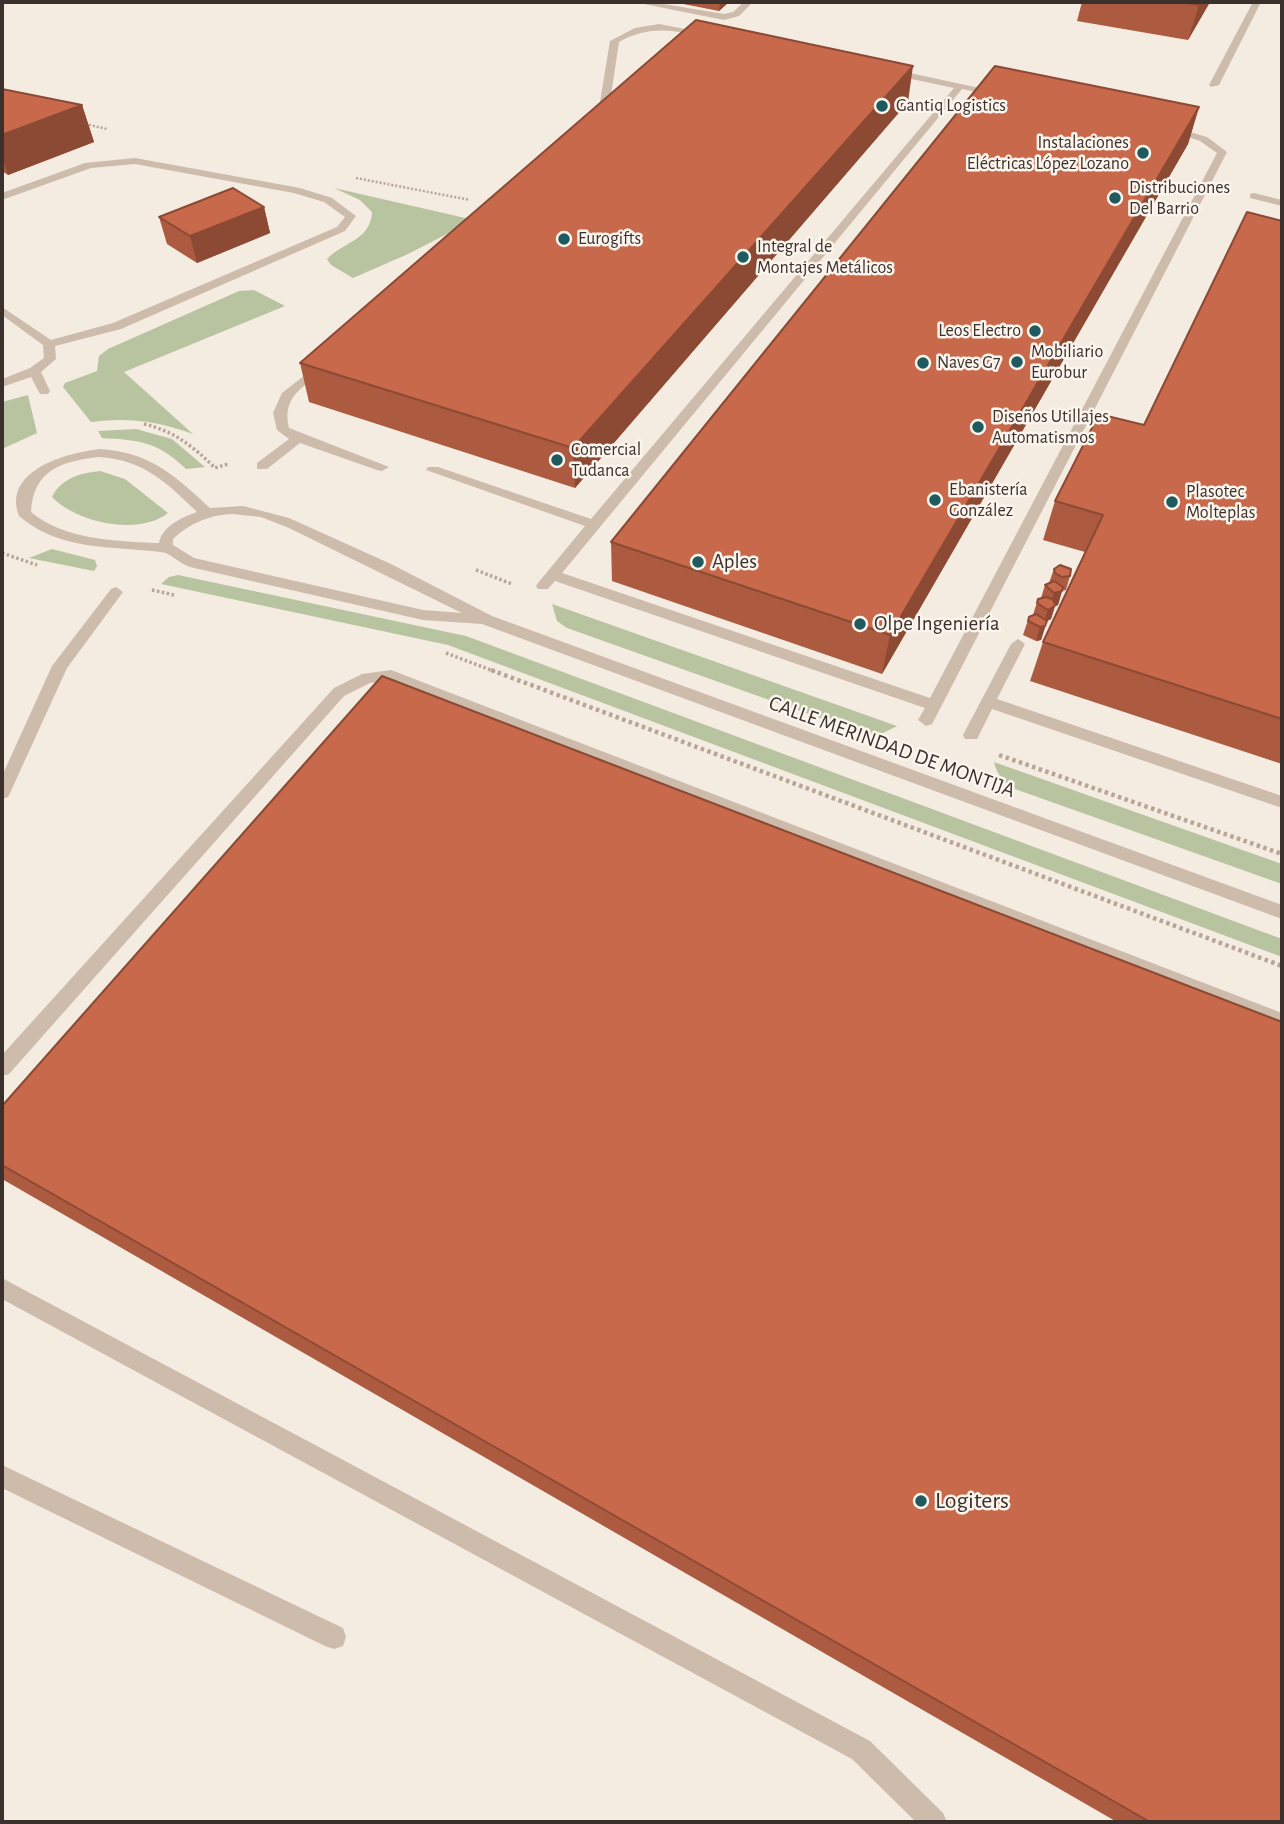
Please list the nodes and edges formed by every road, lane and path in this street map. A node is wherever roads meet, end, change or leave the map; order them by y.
1 (639, 2) edge
2 (749, 2) edge
3 (1257, 2) edge
4 (721, 37) edge
5 (881, 69) edge
6 (1214, 85) dead end
7 (960, 86) junction
8 (1015, 97) edge
9 (1152, 125) edge
10 (590, 128) edge
11 (1254, 196) dead end
12 (2, 197) edge
13 (1282, 202) edge
14 (2, 310) edge
15 (49, 344) junction
16 (330, 359) edge
17 (34, 372) junction
18 (2, 383) edge
19 (44, 391) dead end
20 (299, 438) junction
21 (262, 466) dead end
22 (382, 467) dead end
23 (433, 470) dead end
24 (207, 513) junction
25 (595, 525) junction
26 (166, 547) junction
27 (116, 592) dead end
28 (487, 620) junction
29 (1018, 644) dead end
30 (988, 702) junction
31 (934, 705) junction
32 (926, 720) dead end
33 (971, 735) dead end
34 (2, 793) edge
35 (1282, 802) edge
36 (1282, 912) edge
37 (1282, 1021) edge
38 (2, 1068) edge
39 (2, 1288) edge
40 (2, 1476) edge
41 (334, 1637) dead end
42 (934, 1822) edge

1 - 2 street
3 - 6 street
4 - 10 street
5 - 7 street
7 - 8 street
7 - 25 street
9 - 31 street
11 - 13 street
12 - 15 street
14 - 15 street
15 - 17 street
16 - 20 street
17 - 18 street
17 - 19 street
20 - 21 street
20 - 22 street
23 - 25 street
24 - 26 street, CALLE MERINDAD DE MONTIJA
24 - 26 street, CALLE MERINDAD DE MONTIJA
24 - 28 street, CALLE MERINDAD DE MONTIJA
25 - 31 street
26 - 28 street, CALLE MERINDAD DE MONTIJA
27 - 34 street
28 - 36 street, CALLE MERINDAD DE MONTIJA
29 - 30 street
30 - 33 street
30 - 35 street
31 - 32 street
37 - 38 street
39 - 42 street
40 - 41 street

